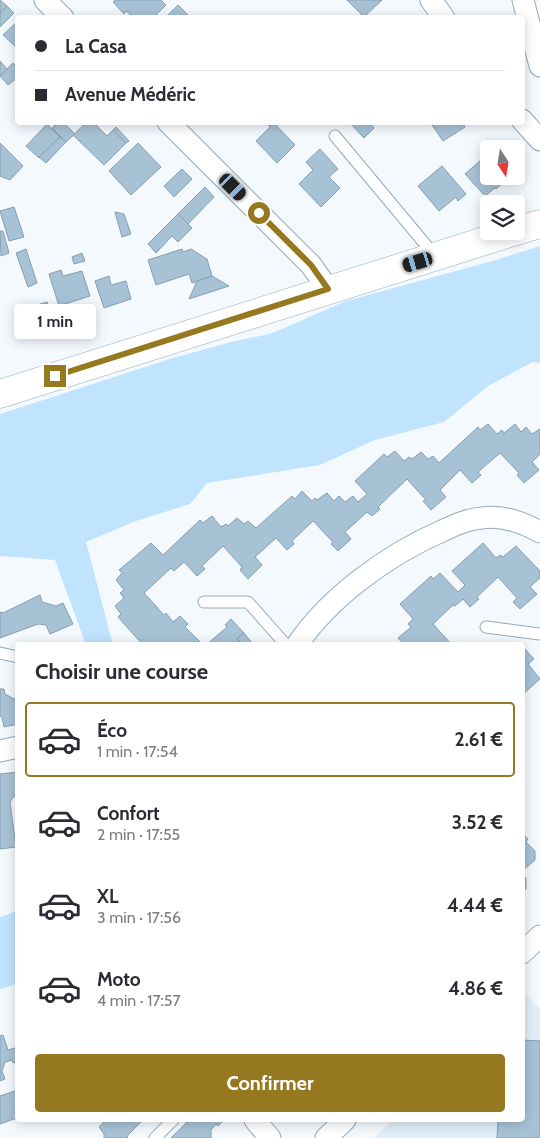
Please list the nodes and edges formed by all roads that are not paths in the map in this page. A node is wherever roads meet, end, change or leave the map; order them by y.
1 (45, 0) edge
2 (432, 0) edge
3 (523, 0) edge
4 (60, 15) edge
5 (442, 15) edge
6 (540, 66) edge
7 (525, 123) edge
8 (171, 125) edge
9 (336, 136) dead end
10 (540, 140) edge
11 (540, 224) edge
12 (525, 228) edge
13 (487, 240) edge
14 (436, 256) junction
15 (328, 289) junction
16 (0, 394) edge
17 (540, 532) edge
18 (204, 602) dead end
19 (486, 627) dead end
20 (540, 634) edge
21 (283, 642) edge
22 (299, 642) edge
23 (0, 654) edge
24 (15, 656) edge
25 (15, 748) edge
26 (0, 751) edge
27 (540, 936) edge
28 (525, 950) edge
29 (171, 1122) edge
30 (257, 1122) edge
31 (344, 1122) edge
32 (154, 1138) edge
33 (270, 1138) edge
34 (326, 1138) edge

1 - 4 street
2 - 5 street
3 - 6 street
7 - 10 street
8 - 15 street
9 - 14 lane
11 - 12 main road
13 - 14 main road
14 - 15 main road
15 - 16 main road
17 - 22 street
18 - 21 lane
19 - 20 lane
23 - 24 lane
25 - 26 street
27 - 28 street
29 - 32 lane
30 - 33 street
31 - 34 street

